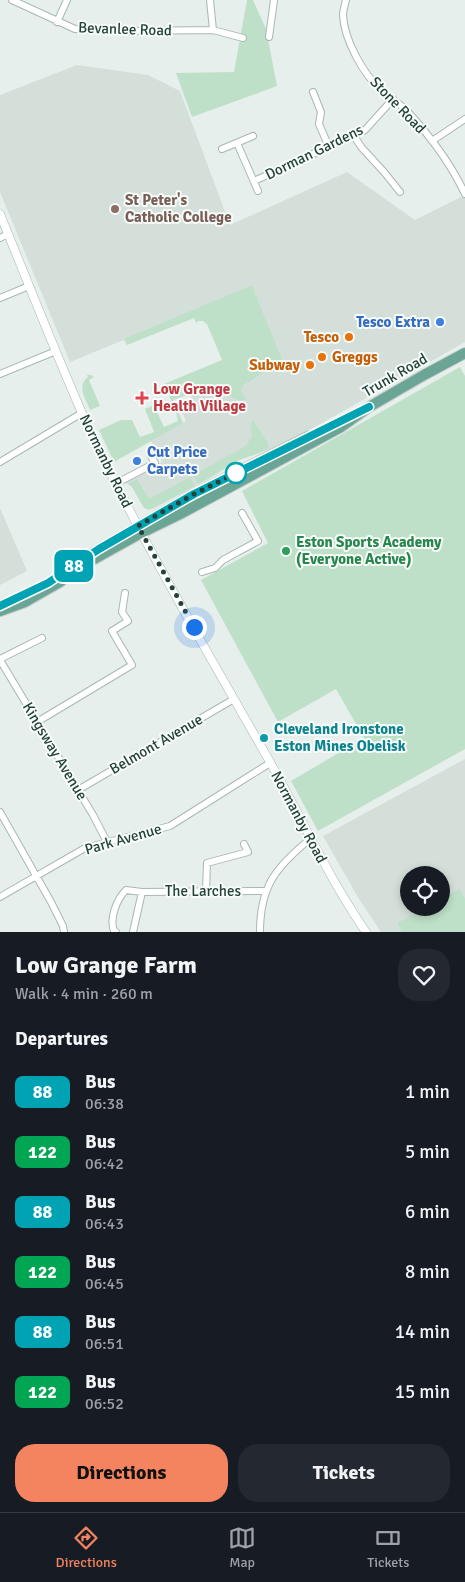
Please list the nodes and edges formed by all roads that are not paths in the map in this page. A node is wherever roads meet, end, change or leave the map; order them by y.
1 (12, 0) edge
2 (67, 0) edge
3 (210, 0) edge
4 (274, 0) edge
5 (346, 0) edge
6 (57, 22) junction
7 (214, 30) junction
8 (269, 37) dead end
9 (243, 38) dead end
10 (313, 92) dead end
11 (393, 99) junction
12 (465, 118) edge
13 (253, 136) dead end
14 (354, 136) junction
15 (432, 141) junction
16 (237, 143) junction
17 (329, 147) junction
18 (222, 149) dead end
19 (254, 181) junction
20 (258, 191) dead end
21 (400, 192) dead end
22 (465, 194) edge
23 (0, 214) edge
24 (8, 234) junction
25 (0, 238) edge
26 (29, 286) junction
27 (0, 298) edge
28 (56, 351) junction
29 (465, 353) edge
30 (0, 374) edge
31 (82, 413) junction
32 (150, 454) dead end
33 (0, 462) edge
34 (117, 483) junction
35 (242, 513) dead end
36 (140, 530) junction
37 (202, 572) dead end
38 (125, 593) dead end
39 (0, 606) edge
40 (0, 611) edge
41 (42, 638) dead end
42 (0, 660) edge
43 (234, 699) junction
44 (38, 722) junction
45 (270, 763) junction
46 (78, 790) junction
47 (0, 812) edge
48 (310, 839) junction
49 (107, 842) junction
50 (244, 844) dead end
51 (37, 876) junction
52 (206, 891) junction
53 (265, 891) junction
54 (142, 892) junction
55 (0, 897) edge
56 (64, 932) edge
57 (116, 932) edge
58 (133, 932) edge
59 (260, 932) edge
60 (366, 932) edge

1 - 6 street, Bevanlee Road
2 - 6 street
3 - 7 street
4 - 8 street
5 - 11 street, Stone Road
6 - 7 street, Bevanlee Road
7 - 9 street, Bevanlee Road
10 - 17 street
11 - 14 street, Dorman Gardens
11 - 15 street, Stone Road
12 - 15 street
13 - 16 street
14 - 17 street, Dorman Gardens
14 - 21 street
15 - 22 street, Stone Road
16 - 18 street
16 - 19 street, Dorman Gardens
17 - 19 street, Dorman Gardens
19 - 20 street, Dorman Gardens
23 - 24 street, Normanby Road
24 - 25 street
24 - 26 street, Normanby Road
26 - 27 street
26 - 28 street, Normanby Road
28 - 30 street
28 - 31 street, Normanby Road
29 - 36 main road, Trunk Road
31 - 33 street
31 - 34 street, Normanby Road
32 - 34 street
34 - 36 street, Normanby Road
35 - 37 street
36 - 39 main road
36 - 40 main road, Trunk Road
36 - 43 street, Normanby Road
38 - 44 street
41 - 42 street
42 - 44 street, Kingsway Avenue
43 - 45 street, Normanby Road
43 - 46 street, Belmont Avenue
44 - 46 street, Kingsway Avenue
45 - 48 street, Normanby Road
45 - 49 street, Park Avenue
46 - 49 street, Kingsway Avenue
47 - 51 street
48 - 53 street
48 - 60 street, Normanby Road
49 - 51 street, Park Avenue
50 - 52 street
51 - 55 street, Park Avenue
51 - 56 street
52 - 53 street, The Larches
52 - 54 street, The Larches
53 - 59 street
54 - 57 street, The Larches
54 - 58 street

